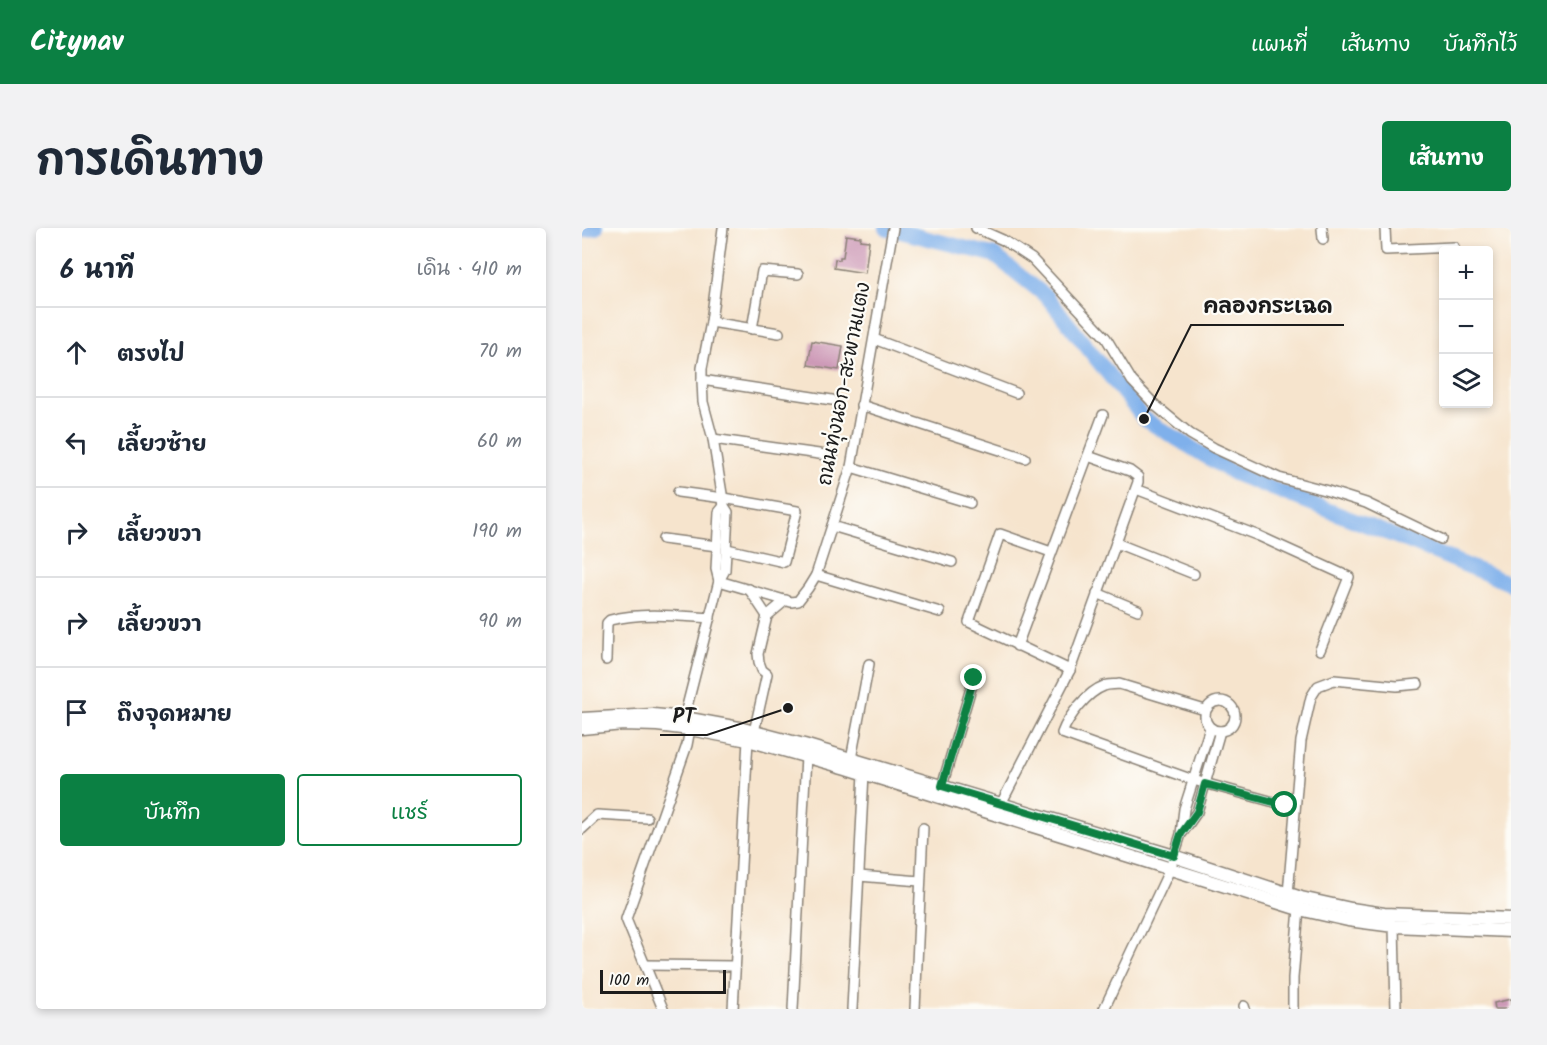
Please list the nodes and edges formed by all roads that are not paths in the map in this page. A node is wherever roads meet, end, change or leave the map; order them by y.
1 (976, 228) edge
2 (1322, 228) edge
3 (1385, 228) edge
4 (723, 232) edge
5 (892, 233) edge
6 (1323, 239) dead end
7 (1439, 248) edge
8 (798, 274) dead end
9 (711, 322) junction
10 (752, 329) junction
11 (779, 333) dead end
12 (874, 339) junction
13 (702, 380) junction
14 (1016, 393) dead end
15 (832, 400) dead end
16 (861, 405) junction
17 (1103, 415) dead end
18 (713, 440) junction
19 (832, 456) dead end
20 (1088, 456) junction
21 (1025, 459) dead end
22 (851, 467) junction
23 (1136, 489) junction
24 (678, 492) dead end
25 (723, 502) junction
26 (970, 503) dead end
27 (832, 526) junction
28 (663, 538) dead end
29 (1441, 539) dead end
30 (1116, 543) junction
31 (722, 548) junction
32 (1051, 552) junction
33 (952, 562) dead end
34 (1194, 574) dead end
35 (816, 575) junction
36 (719, 581) junction
37 (749, 589) junction
38 (1097, 593) junction
39 (786, 600) junction
40 (1138, 610) dead end
41 (940, 612) dead end
42 (766, 616) junction
43 (710, 618) junction
44 (1017, 646) junction
45 (1320, 650) dead end
46 (606, 660) dead end
47 (869, 664) dead end
48 (1070, 670) junction
49 (974, 678) dead end
50 (1418, 684) dead end
51 (1205, 710) junction
52 (582, 719) edge
53 (687, 723) junction
54 (582, 728) edge
55 (1210, 728) junction
56 (1220, 731) junction
57 (751, 736) junction
58 (806, 756) junction
59 (851, 759) junction
60 (864, 773) junction
61 (1193, 780) junction
62 (1205, 784) junction
63 (942, 786) junction
64 (1001, 804) junction
65 (1285, 805) dead end
66 (647, 818) dead end
67 (923, 828) dead end
68 (582, 829) edge
69 (1181, 834) junction
70 (1174, 856) junction
71 (1170, 869) junction
72 (860, 876) junction
73 (920, 880) junction
74 (1288, 894) junction
75 (1299, 909) junction
76 (1511, 920) edge
77 (1474, 924) junction
78 (1394, 926) junction
79 (1511, 931) edge
80 (645, 965) junction
81 (735, 966) junction
82 (663, 1009) edge
83 (733, 1009) edge
84 (793, 1009) edge
85 (852, 1009) edge
86 (915, 1009) edge
87 (1104, 1009) edge
88 (1293, 1009) edge
89 (1396, 1009) edge

1 - 29 street
2 - 6 street
3 - 7 street
4 - 9 street
5 - 12 street, ถนนทุ่งนอก-สะพานแตง
8 - 10 street
9 - 10 street
9 - 13 street
10 - 11 street
12 - 14 street
12 - 16 street, ถนนทุ่งนอก-สะพานแตง
13 - 15 street
13 - 18 street
16 - 21 street
16 - 22 street, ถนนทุ่งนอก-สะพานแตง
17 - 20 street
18 - 19 street
18 - 25 street
20 - 23 street
20 - 32 street
22 - 26 street
22 - 27 street, ถนนทุ่งนอก-สะพานแตง
23 - 30 street
23 - 45 street
24 - 25 street
25 - 31 street
25 - 31 street
27 - 33 street
27 - 35 street, ถนนทุ่งนอก-สะพานแตง
28 - 31 street
30 - 34 street
30 - 38 street
31 - 36 street
32 - 44 street
32 - 44 street
35 - 39 street, ถนนทุ่งนอก-สะพานแตง
35 - 41 street
36 - 37 street
36 - 43 street
37 - 39 street
37 - 42 street
38 - 40 street
38 - 48 street
39 - 42 street
42 - 57 street
43 - 46 street
43 - 53 street
44 - 48 street
47 - 59 street
48 - 64 street
49 - 63 street
50 - 74 street
51 - 55 street
51 - 56 street
51 - 61 street
52 - 53 street
53 - 54 street
53 - 57 street
53 - 80 street
55 - 56 street
55 - 61 street
56 - 62 street
57 - 58 street
57 - 59 street
57 - 81 street
58 - 60 street
58 - 84 street
59 - 63 street
60 - 71 street
60 - 72 street
61 - 62 street
61 - 69 street
62 - 65 street
62 - 69 street
63 - 64 street
64 - 70 street
66 - 68 street
67 - 73 street
69 - 70 street
70 - 71 street
70 - 74 street
71 - 75 street
71 - 87 street
72 - 73 street
72 - 85 street
73 - 86 street
74 - 77 street
75 - 78 street
75 - 88 street
76 - 77 street
77 - 78 street
77 - 79 street
78 - 89 street
80 - 81 street
80 - 82 street
81 - 83 street

